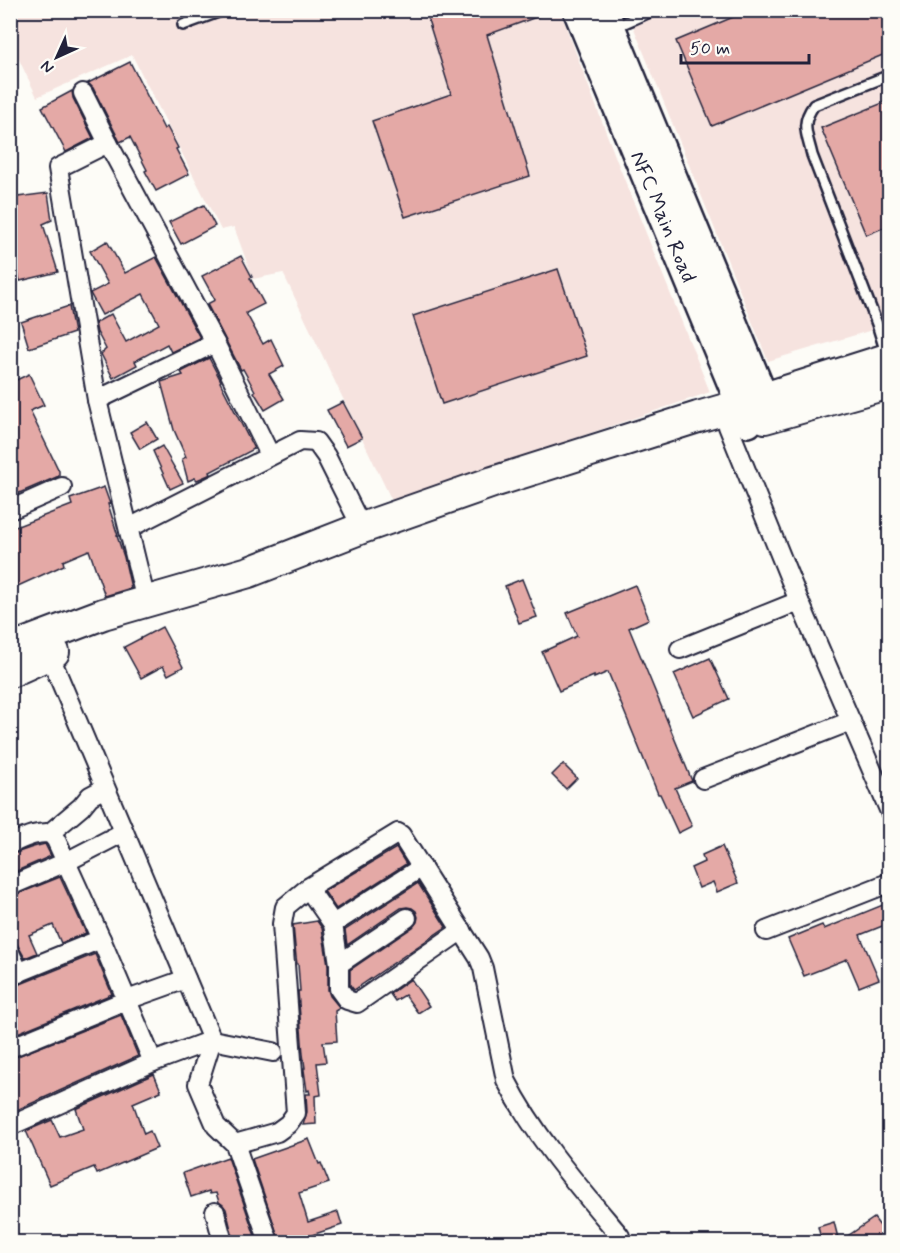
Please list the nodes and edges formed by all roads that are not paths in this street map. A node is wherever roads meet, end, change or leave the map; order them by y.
1 (225, 10) edge
2 (577, 10) edge
3 (654, 10) edge
4 (608, 19) edge
5 (183, 25) dead end
6 (890, 75) edge
7 (83, 93) dead end
8 (108, 143) junction
9 (215, 343) junction
10 (889, 366) edge
11 (98, 400) junction
12 (750, 414) junction
13 (270, 455) junction
14 (62, 486) dead end
15 (10, 510) edge
16 (129, 528) junction
17 (362, 528) junction
18 (146, 601) junction
19 (799, 601) junction
20 (10, 649) edge
21 (680, 649) dead end
22 (49, 654) junction
23 (10, 672) edge
24 (850, 721) junction
25 (703, 779) dead end
26 (105, 788) junction
27 (890, 812) edge
28 (124, 832) junction
29 (50, 833) junction
30 (10, 844) edge
31 (66, 862) junction
32 (422, 867) junction
33 (890, 881) edge
34 (10, 886) edge
35 (308, 888) junction
36 (407, 918) dead end
37 (333, 924) junction
38 (462, 930) junction
39 (766, 931) dead end
40 (101, 939) junction
41 (10, 953) edge
42 (339, 964) junction
43 (15, 974) edge
44 (186, 979) junction
45 (127, 1000) junction
46 (212, 1040) junction
47 (10, 1048) edge
48 (273, 1052) dead end
49 (153, 1062) junction
50 (10, 1126) edge
51 (235, 1144) junction
52 (215, 1212) dead end
53 (620, 1236) dead end
54 (223, 1242) edge
55 (268, 1242) edge

1 - 5 lane
2 - 12 main road, NFC Main Road
3 - 4 lane
4 - 12 main road, NFC Main Road
6 - 10 lane
7 - 8 street
8 - 9 street
8 - 11 street
9 - 11 street
9 - 13 street
10 - 12 main road
11 - 16 street
12 - 17 main road
12 - 19 street
12 - 22 main road
13 - 16 street
13 - 17 street
14 - 15 street
16 - 18 street
17 - 18 main road
18 - 20 main road
19 - 21 street
19 - 24 street
22 - 23 main road
22 - 26 street
24 - 25 street
24 - 27 street
26 - 28 street
26 - 29 street
28 - 31 street
28 - 44 street
29 - 30 street
29 - 31 street
31 - 34 street
31 - 40 street
32 - 35 street
32 - 37 street
32 - 38 street
33 - 39 street
35 - 37 street
35 - 51 street
36 - 42 street
37 - 42 street
38 - 42 street
38 - 53 street
40 - 43 street
40 - 45 street
41 - 43 street
44 - 45 street
44 - 46 street
45 - 47 street
45 - 49 street
46 - 48 street
46 - 49 street
46 - 51 street
49 - 50 street
51 - 55 street
52 - 54 street

